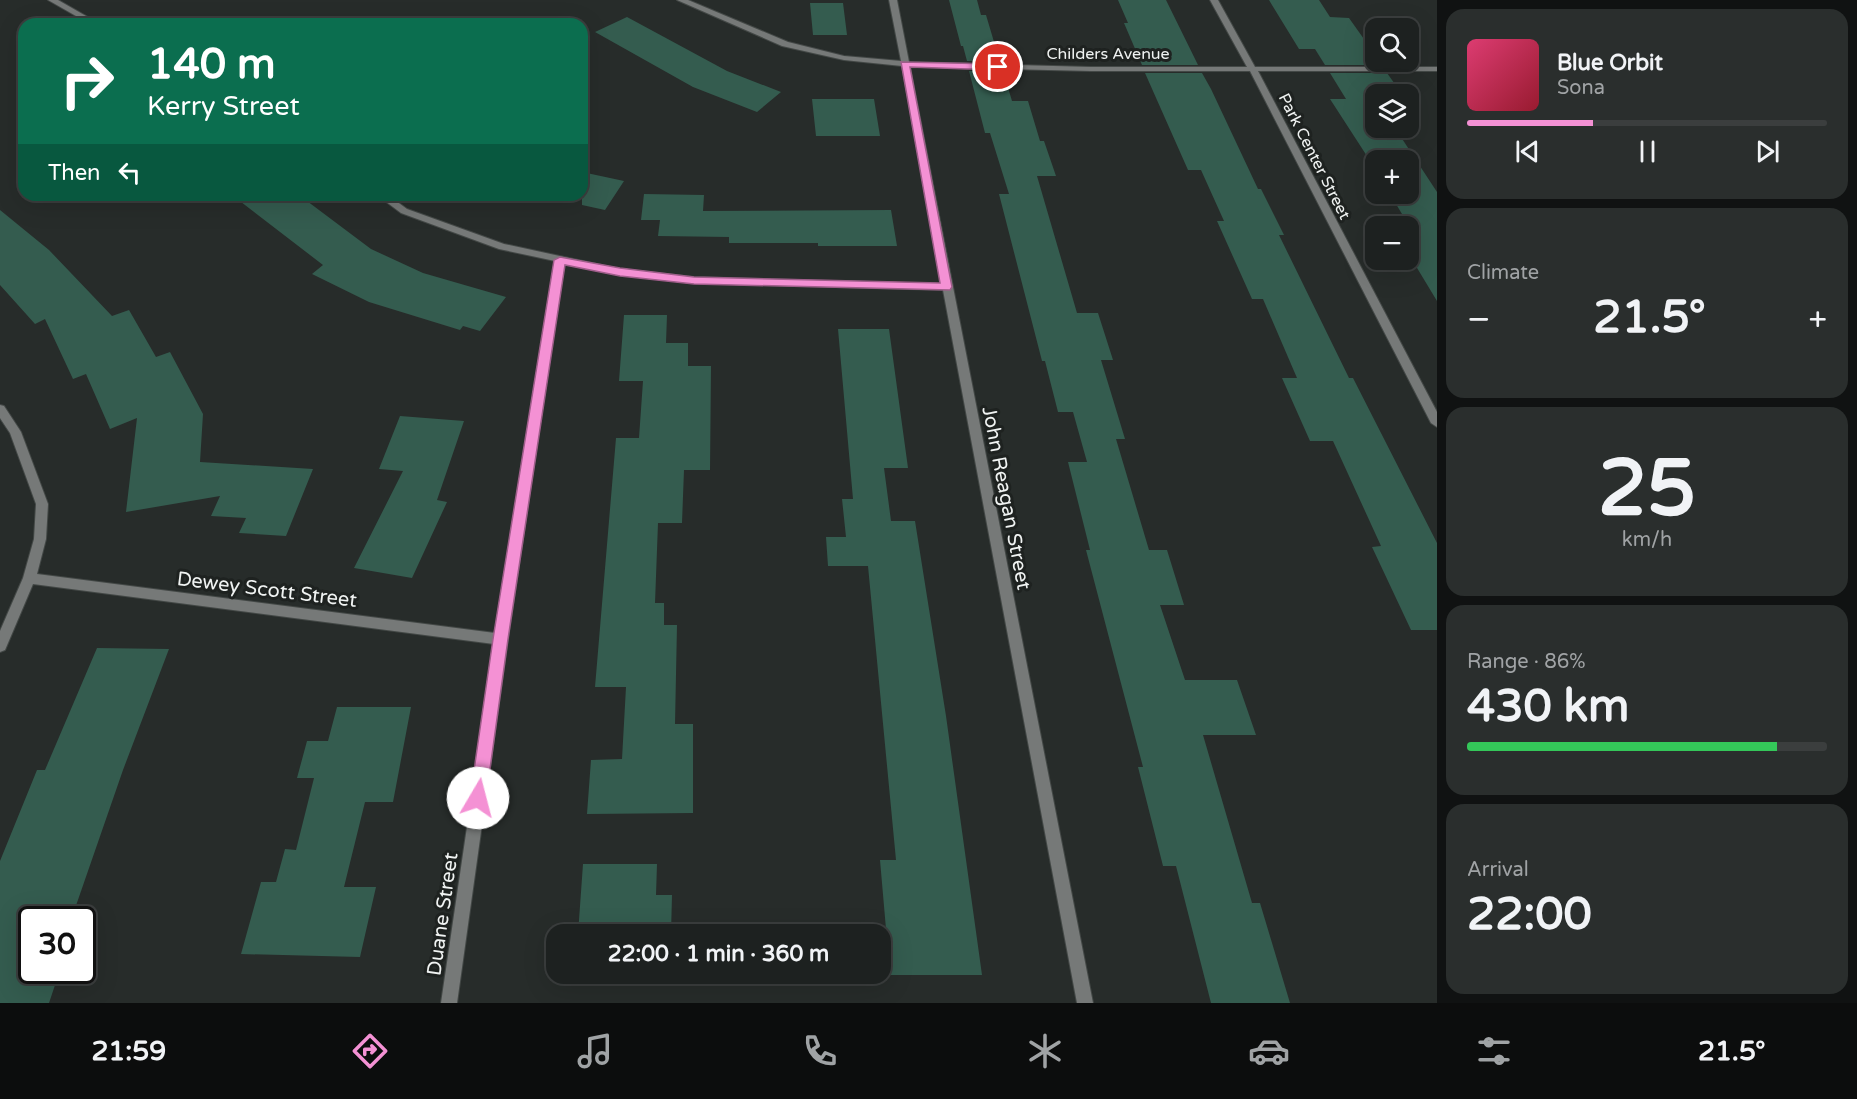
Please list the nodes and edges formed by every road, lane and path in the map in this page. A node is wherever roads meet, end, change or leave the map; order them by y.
1 (52, 0) edge
2 (681, 0) edge
3 (893, 0) edge
4 (1214, 0) edge
5 (85, 18) edge
6 (904, 64) junction
7 (1252, 68) junction
8 (1437, 69) edge
9 (390, 201) edge
10 (560, 260) junction
11 (946, 287) junction
12 (0, 409) edge
13 (1437, 423) edge
14 (29, 578) junction
15 (501, 639) junction
16 (0, 646) edge
17 (449, 1003) edge
18 (1085, 1003) edge

1 - 5 street
2 - 6 street, Childers Avenue
3 - 6 street, John Reagan Street
4 - 7 street, Park Center Street
6 - 7 street, Childers Avenue
6 - 11 street, John Reagan Street
7 - 8 street, Childers Avenue
7 - 13 street, Park Center Street
9 - 10 street
10 - 11 street
10 - 15 street, Duane Street
11 - 18 street, John Reagan Street
12 - 14 street
14 - 15 street, Dewey Scott Street
14 - 16 street
15 - 17 street, Duane Street

